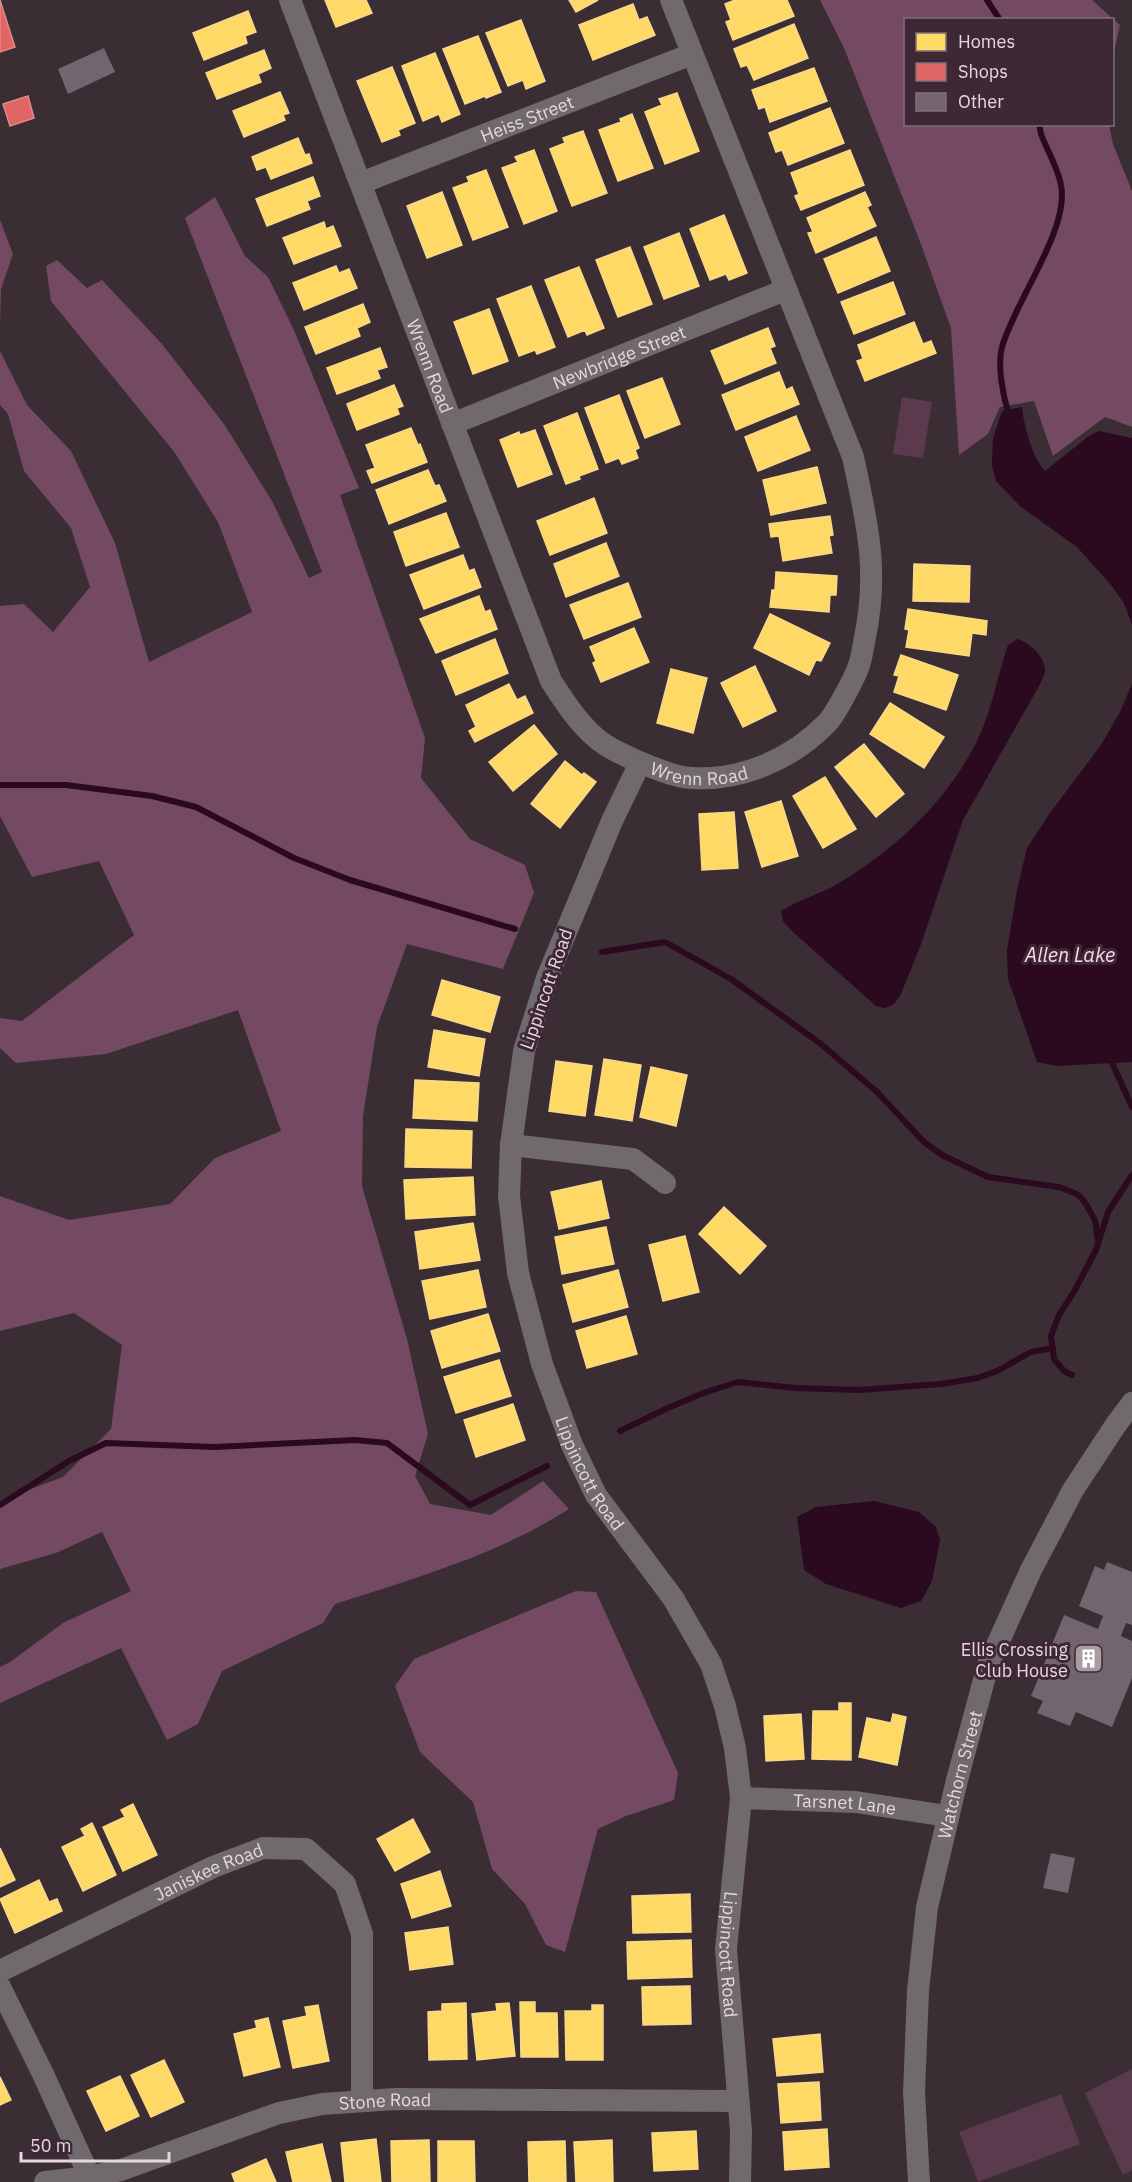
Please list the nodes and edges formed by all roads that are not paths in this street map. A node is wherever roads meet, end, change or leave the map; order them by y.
1 (290, 0) edge
2 (671, 0) edge
3 (692, 54) junction
4 (361, 183) junction
5 (785, 290) junction
6 (452, 424) junction
7 (640, 763) junction
8 (511, 1145) junction
9 (665, 1183) dead end
10 (1132, 1403) edge
11 (741, 1798) junction
12 (947, 1816) junction
13 (0, 1971) edge
14 (0, 1987) edge
15 (362, 2100) junction
16 (738, 2101) junction
17 (91, 2180) edge
18 (45, 2182) edge
19 (740, 2182) edge
20 (919, 2182) edge

1 - 4 street, Wrenn Road
2 - 3 street, Wrenn Road
3 - 4 street, Heiss Street
3 - 5 street, Wrenn Road
4 - 6 street, Wrenn Road
5 - 6 street, Newbridge Street
5 - 7 street, Wrenn Road
6 - 7 street, Wrenn Road
7 - 8 street, Lippincott Road
8 - 9 street
8 - 11 street, Lippincott Road
10 - 12 street, Watchorn Street
11 - 12 street, Tarsnet Lane
11 - 16 street, Lippincott Road
12 - 20 street, Watchorn Street
13 - 15 street, Janiskee Road
14 - 17 street
15 - 16 street, Stone Road
15 - 17 street, Stone Road
16 - 19 street, Lippincott Road
17 - 18 street, Stone Road

